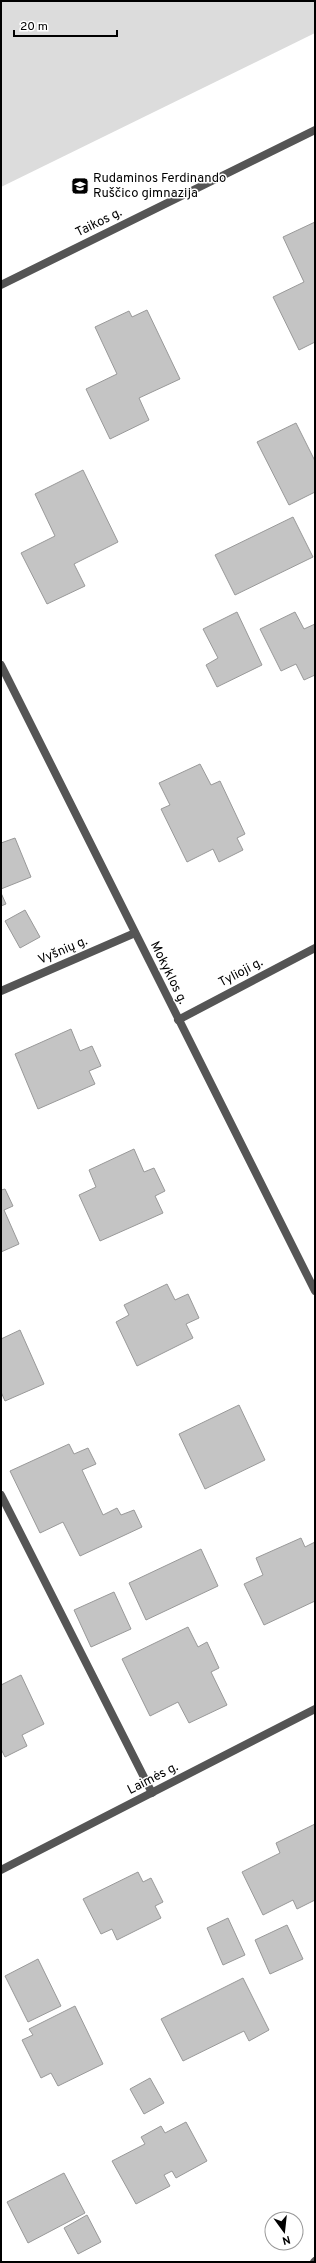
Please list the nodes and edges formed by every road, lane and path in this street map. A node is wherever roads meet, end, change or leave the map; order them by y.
1 (315, 130) edge
2 (1, 285) edge
3 (1, 665) edge
4 (136, 933) junction
5 (315, 948) edge
6 (1, 991) edge
7 (178, 1020) junction
8 (315, 1290) edge
9 (1, 1496) edge
10 (315, 1709) edge
11 (152, 1793) junction
12 (1, 1870) edge

1 - 2 street, Taikos g.
3 - 4 street, Mokyklos g.
4 - 6 street, Vyšnių g.
4 - 7 street, Mokyklos g.
5 - 7 street, Tylioji g.
7 - 8 street, Mokyklos g.
9 - 11 street
10 - 11 street, Laimės g.
11 - 12 street, Laimės g.

